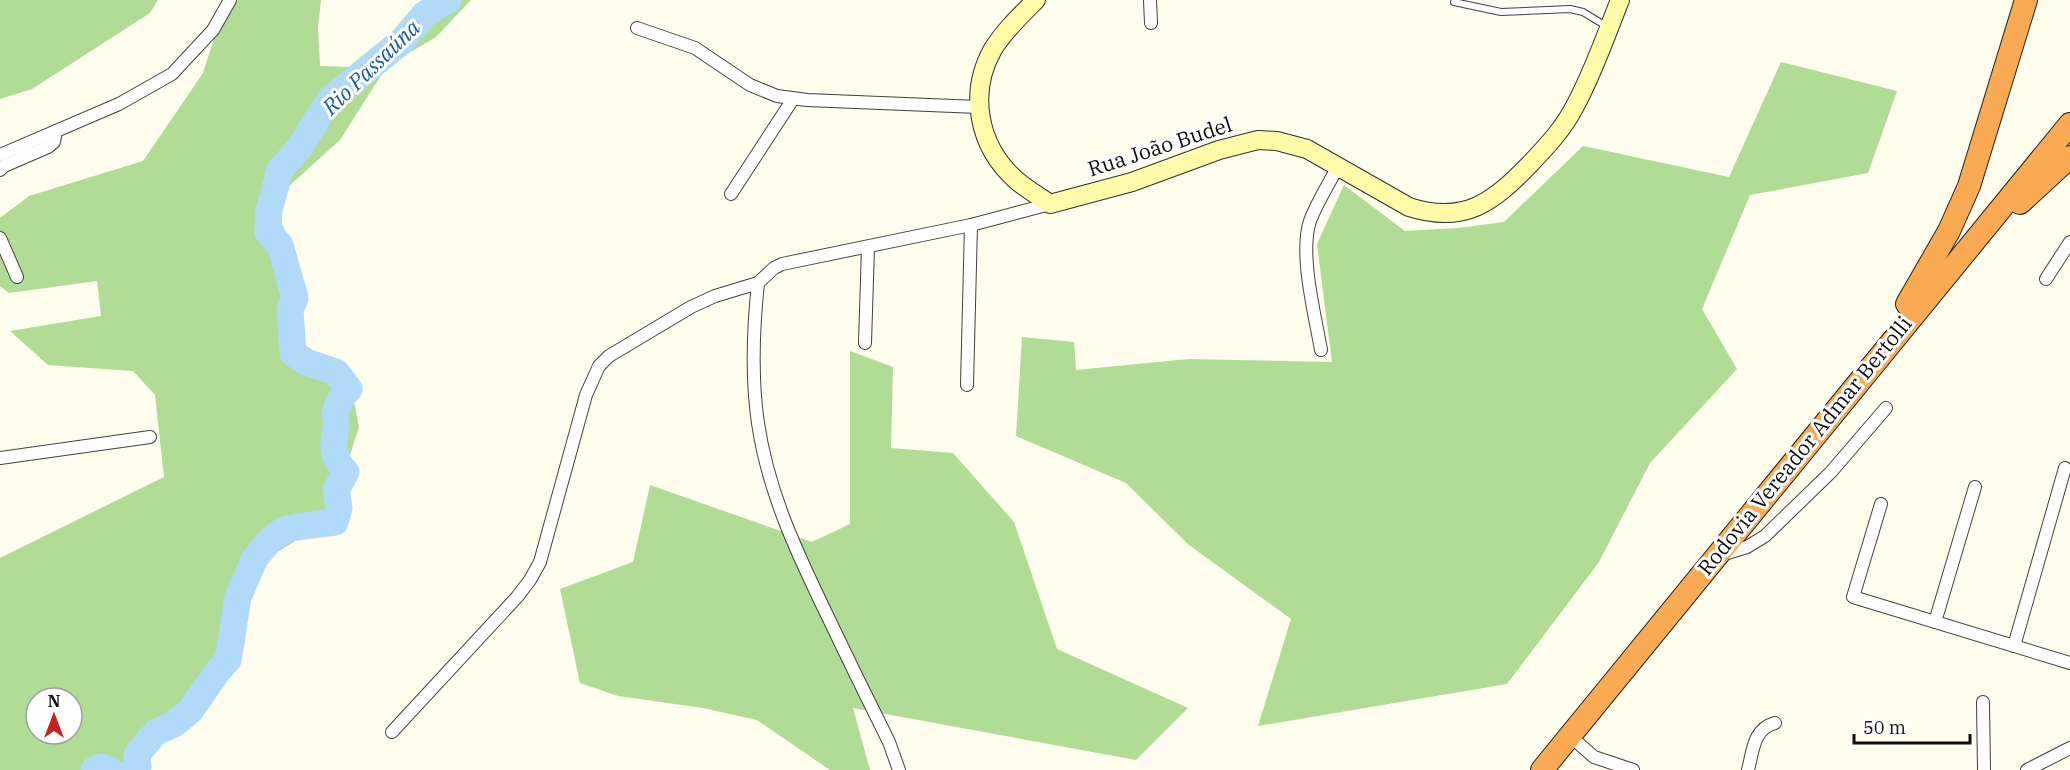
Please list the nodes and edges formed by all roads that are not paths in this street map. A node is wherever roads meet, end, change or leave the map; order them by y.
1 (230, 0) edge
2 (1036, 0) edge
3 (1149, 0) edge
4 (1620, 0) edge
5 (2026, 0) edge
6 (1454, 2) dead end
7 (1151, 23) dead end
8 (637, 28) dead end
9 (1609, 28) junction
10 (793, 99) junction
11 (978, 107) junction
12 (2070, 124) edge
13 (56, 131) junction
14 (0, 155) edge
15 (2070, 157) edge
16 (1338, 166) junction
17 (0, 170) edge
18 (731, 194) dead end
19 (1050, 204) junction
20 (971, 225) junction
21 (0, 237) edge
22 (2070, 242) edge
23 (868, 247) junction
24 (1956, 260) junction
25 (18, 277) dead end
26 (2046, 279) dead end
27 (758, 283) junction
28 (865, 343) dead end
29 (1321, 350) dead end
30 (1870, 367) junction
31 (967, 385) dead end
32 (1886, 408) dead end
33 (150, 437) dead end
34 (0, 458) edge
35 (2065, 468) dead end
36 (1975, 487) dead end
37 (1881, 504) dead end
38 (1714, 557) junction
39 (1935, 621) junction
40 (2014, 646) junction
41 (2070, 663) edge
42 (1983, 702) dead end
43 (1775, 723) dead end
44 (392, 732) dead end
45 (1570, 736) junction
46 (2070, 748) edge
47 (899, 770) edge
48 (1542, 770) edge
49 (1633, 770) edge
50 (1748, 770) edge
51 (1984, 770) edge
52 (2027, 770) edge

1 - 13 street
2 - 11 street
3 - 7 street
4 - 9 street, Rua João Budel
5 - 30 highway
6 - 9 lane
8 - 10 street
9 - 16 street, Rua João Budel
10 - 11 street
10 - 18 street
11 - 19 street
12 - 24 highway, Rodovia Vereador Admar Bertolli
13 - 14 street
13 - 17 street
15 - 24 highway
16 - 19 street, Rua João Budel
16 - 29 street
19 - 20 street
20 - 23 street
20 - 31 street
21 - 25 street
22 - 26 street
23 - 27 street
23 - 28 street
24 - 30 highway, Rodovia Vereador Admar Bertolli
27 - 44 street
27 - 47 street
30 - 38 highway, Rodovia Vereador Admar Bertolli
32 - 38 street
33 - 34 street
35 - 40 street
36 - 39 street
37 - 39 street
38 - 45 highway, Rodovia Vereador Admar Bertolli
39 - 40 street
40 - 41 street
42 - 51 street
43 - 50 street
45 - 48 highway, Rodovia Vereador Admar Bertolli
45 - 49 street
46 - 52 street

